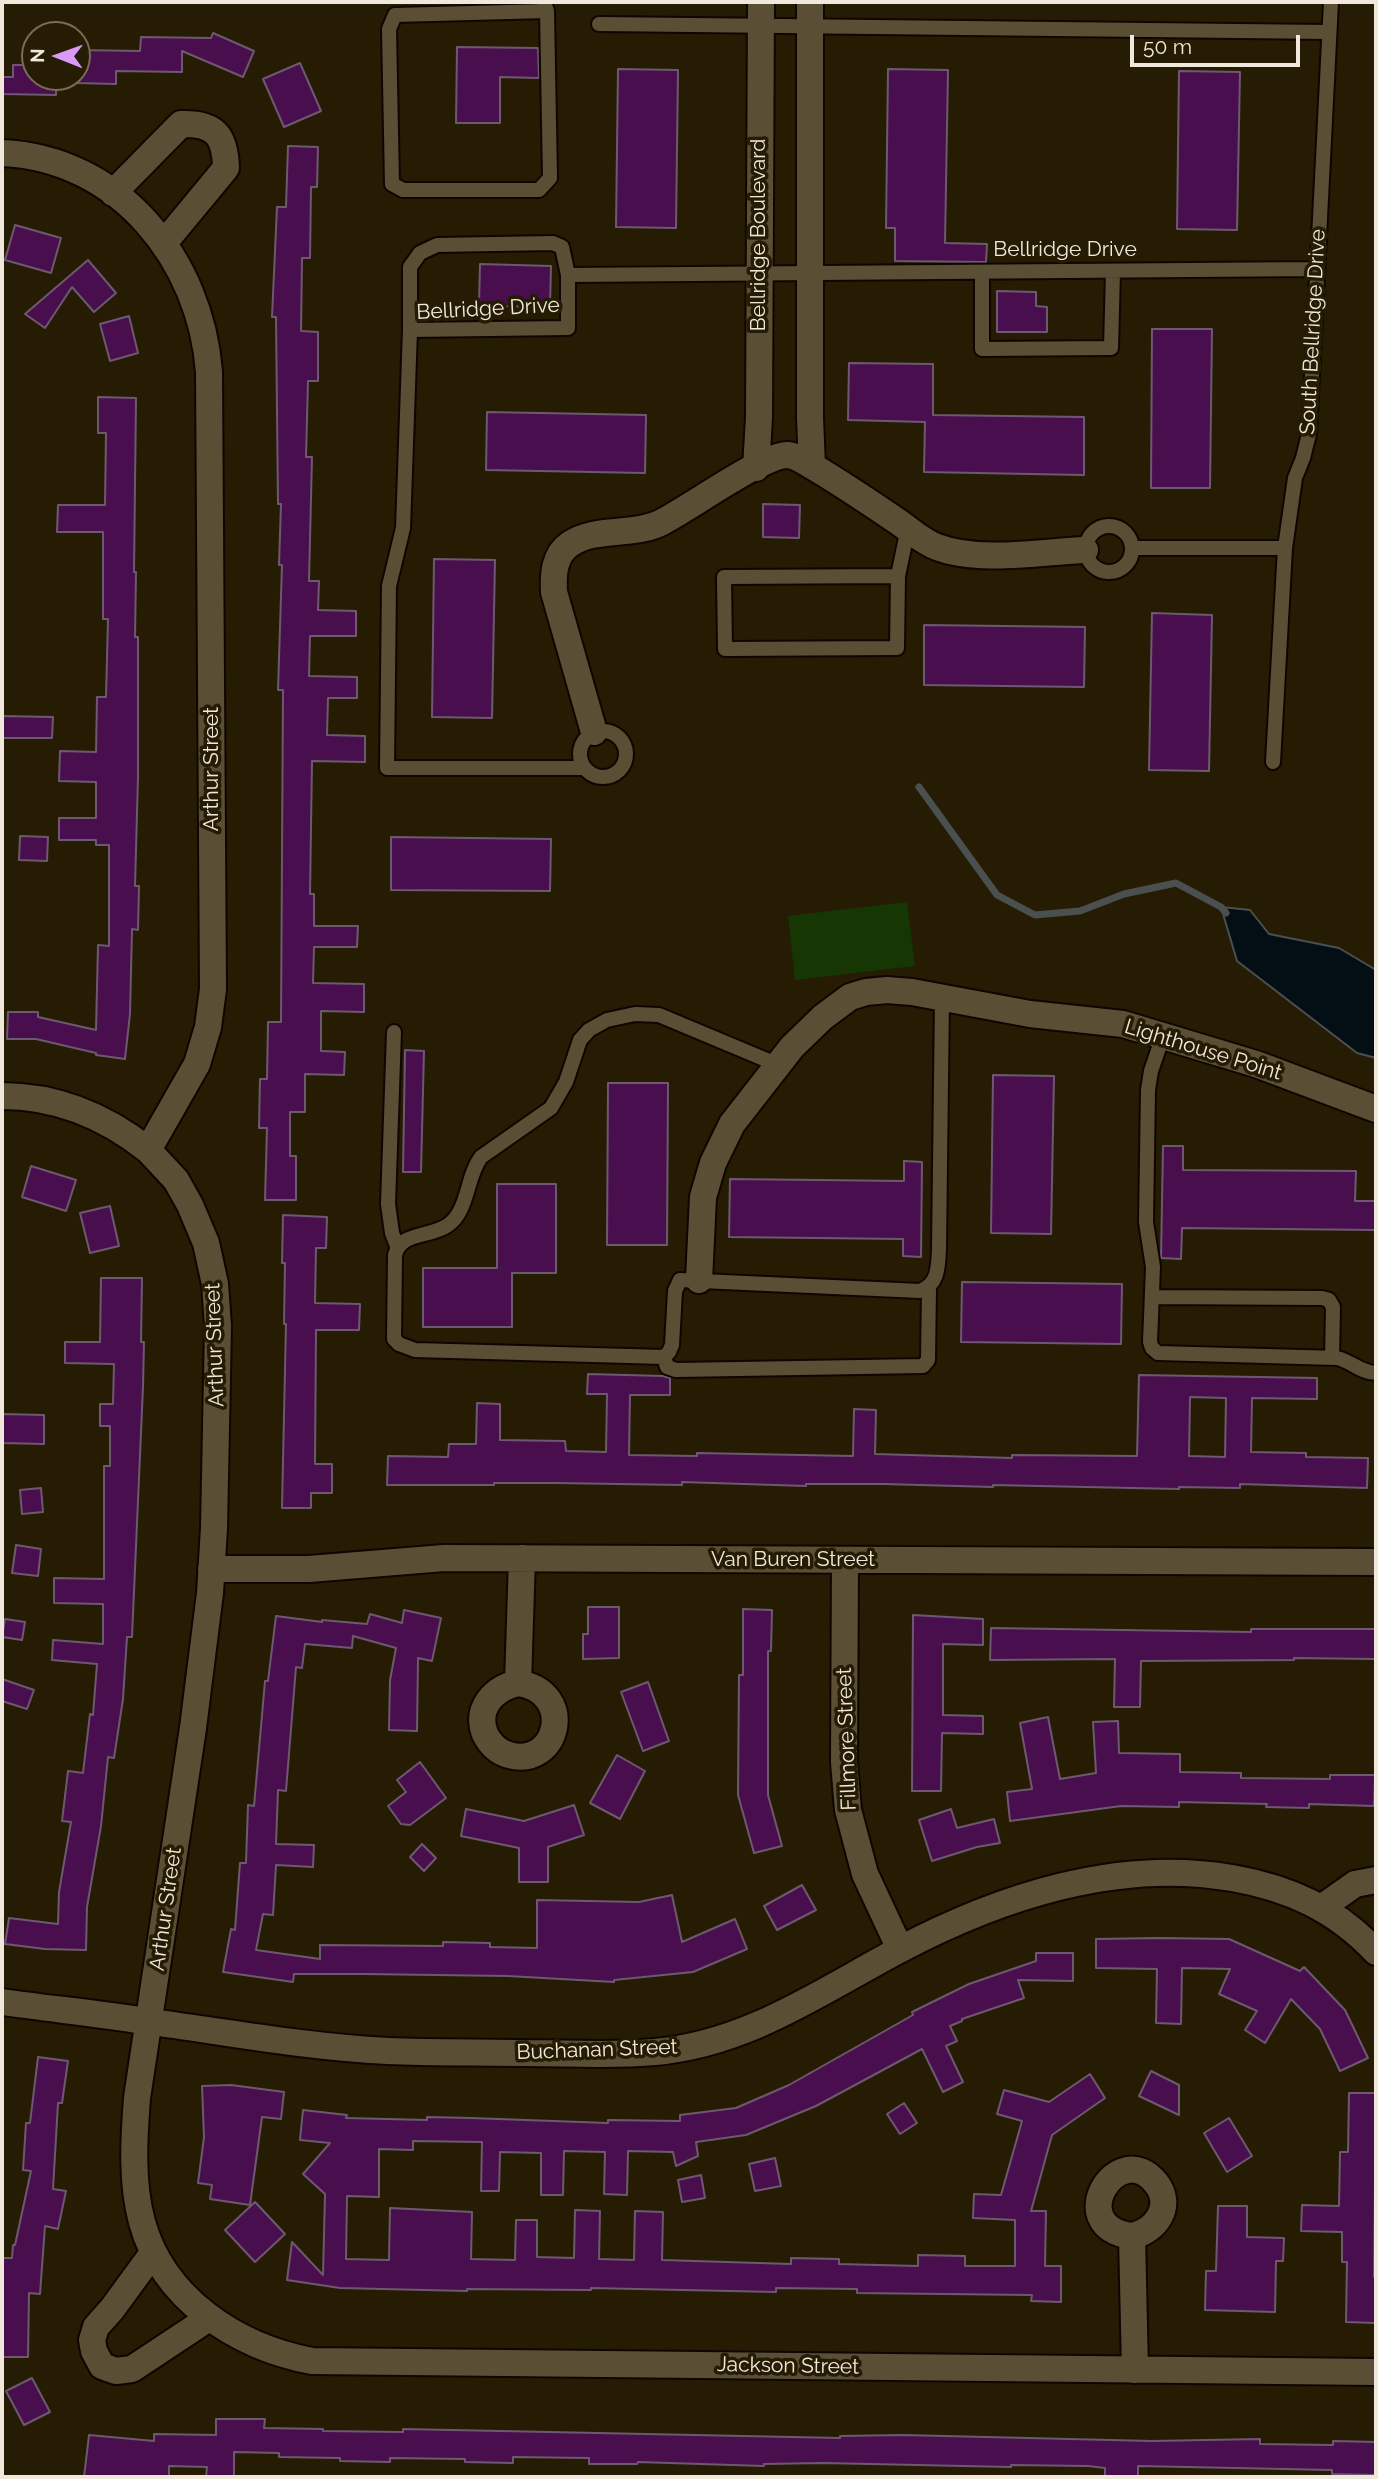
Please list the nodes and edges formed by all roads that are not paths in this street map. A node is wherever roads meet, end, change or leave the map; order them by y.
1 (1331, 2) edge
2 (545, 7) edge
3 (761, 14) edge
4 (810, 14) edge
5 (599, 24) dead end
6 (1329, 32) junction
7 (2, 153) edge
8 (113, 193) junction
9 (164, 243) junction
10 (1316, 269) junction
11 (1113, 271) junction
12 (982, 272) junction
13 (759, 273) junction
14 (810, 273) junction
15 (568, 275) junction
16 (410, 330) junction
17 (766, 462) junction
18 (812, 466) junction
19 (908, 528) junction
20 (1132, 548) junction
21 (1285, 548) junction
22 (1085, 550) junction
23 (898, 576) junction
24 (594, 732) junction
25 (1273, 762) dead end
26 (583, 768) junction
27 (943, 998) junction
28 (394, 1032) dead end
29 (1163, 1035) junction
30 (776, 1064) junction
31 (2, 1096) edge
32 (1376, 1110) edge
33 (148, 1150) junction
34 (397, 1246) junction
35 (699, 1280) junction
36 (929, 1288) junction
37 (1152, 1297) junction
38 (664, 1357) junction
39 (1332, 1358) junction
40 (1376, 1373) edge
41 (522, 1559) junction
42 (845, 1560) junction
43 (1376, 1562) edge
44 (211, 1569) junction
45 (518, 1683) dead end
46 (1376, 1880) edge
47 (1321, 1908) junction
48 (900, 1949) junction
49 (1376, 1952) edge
50 (2, 2003) edge
51 (149, 2021) junction
52 (1132, 2236) dead end
53 (149, 2242) junction
54 (209, 2318) junction
55 (1135, 2370) junction
56 (1376, 2372) edge

1 - 6 lane, South Bellridge Drive
2 - 2 lane
3 - 4 lane
3 - 5 lane
3 - 13 street, Bellridge Boulevard
4 - 6 lane
4 - 14 street
6 - 10 lane, South Bellridge Drive
7 - 8 street, Arthur Street
8 - 9 street, Arthur Street
8 - 9 street
9 - 33 street, Arthur Street
10 - 11 lane, Bellridge Drive
10 - 21 lane, South Bellridge Drive
11 - 12 lane, Bellridge Drive
11 - 12 lane
12 - 14 lane, Bellridge Drive
13 - 14 lane, Bellridge Drive
13 - 15 lane, Bellridge Drive
13 - 17 street, Bellridge Boulevard
14 - 18 street
15 - 16 lane, Bellridge Drive
15 - 16 lane
16 - 26 lane, Bellridge Drive
17 - 18 street
17 - 24 street
18 - 19 street
19 - 22 street
19 - 23 lane
20 - 21 lane
20 - 22 lane
20 - 22 lane
21 - 25 lane
23 - 23 lane
24 - 26 lane
24 - 26 lane
27 - 29 street, Lighthouse Point
27 - 30 street, Lighthouse Point
27 - 36 lane
28 - 34 lane
29 - 32 street, Lighthouse Point
29 - 37 lane
30 - 34 lane
30 - 35 street, Lighthouse Point
31 - 33 street
33 - 44 street, Arthur Street
34 - 38 lane
35 - 36 lane
35 - 38 lane
36 - 38 lane
37 - 39 lane
37 - 39 lane
39 - 40 lane
41 - 42 street, Van Buren Street
41 - 44 street, Van Buren Street
41 - 45 street
42 - 43 street, Van Buren Street
42 - 48 street, Fillmore Street
44 - 51 street, Arthur Street
46 - 47 street
47 - 48 street, Buchanan Street
47 - 49 street, Buchanan Street
48 - 51 street, Buchanan Street
50 - 51 street, Buchanan Street
51 - 53 street, Arthur Street
52 - 55 street
53 - 54 street, Jackson Street
53 - 54 street
54 - 55 street, Jackson Street
55 - 56 street, Jackson Street

